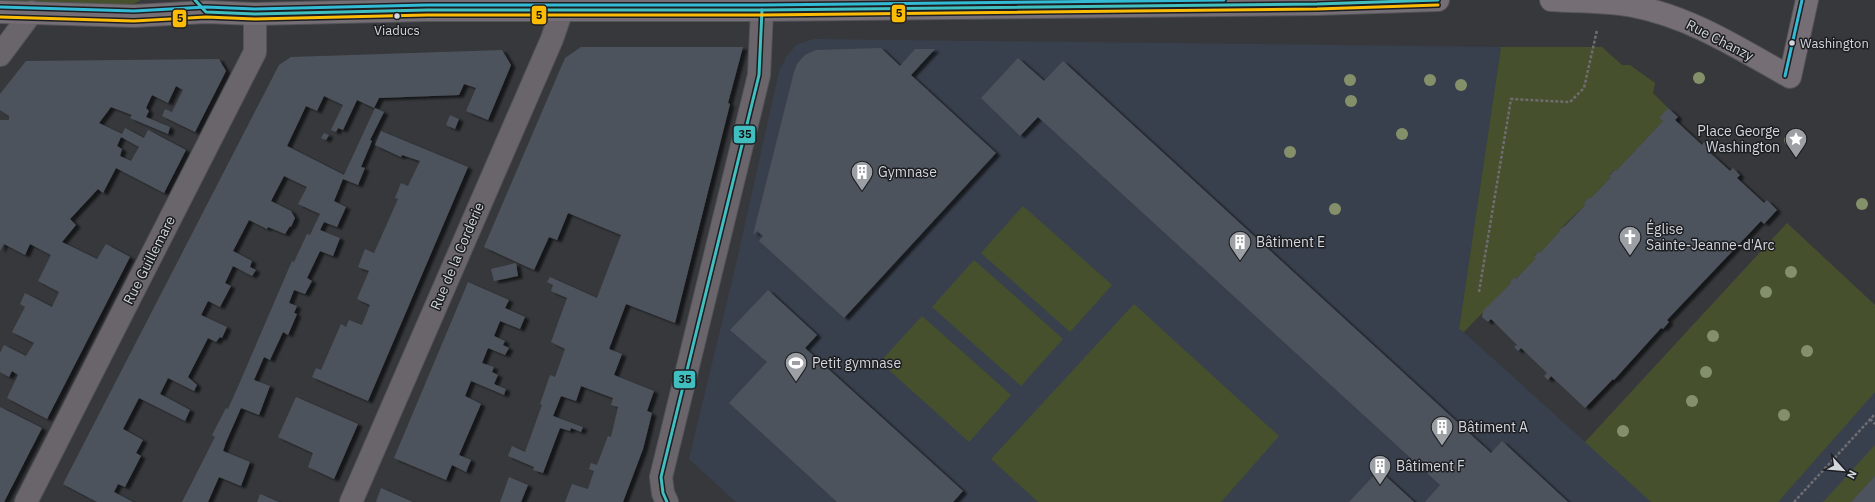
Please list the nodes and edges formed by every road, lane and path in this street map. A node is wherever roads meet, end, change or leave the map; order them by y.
1 (1438, 0) edge
2 (1551, 0) edge
3 (1808, 0) edge
4 (1603, 3) junction
5 (428, 5) edge
6 (200, 6) edge
7 (562, 10) junction
8 (762, 10) junction
9 (0, 12) edge
10 (32, 12) junction
11 (255, 14) junction
12 (0, 55) edge
13 (1479, 292) dead end
14 (1875, 414) edge
15 (1870, 419) junction
16 (1875, 424) edge
17 (26, 502) edge
18 (351, 502) edge
19 (667, 502) edge
20 (1794, 502) edge

1 - 8 main road
2 - 4 main road, Rue Chanzy
3 - 4 main road, Rue Chanzy
4 - 13 path
5 - 7 main road
5 - 11 main road
6 - 10 main road
6 - 11 main road
7 - 8 main road
7 - 18 street, Rue de la Corderie
8 - 19 street
9 - 10 main road
10 - 12 street
11 - 17 street, Rue Guillemare
14 - 15 path
15 - 16 path
15 - 20 path

